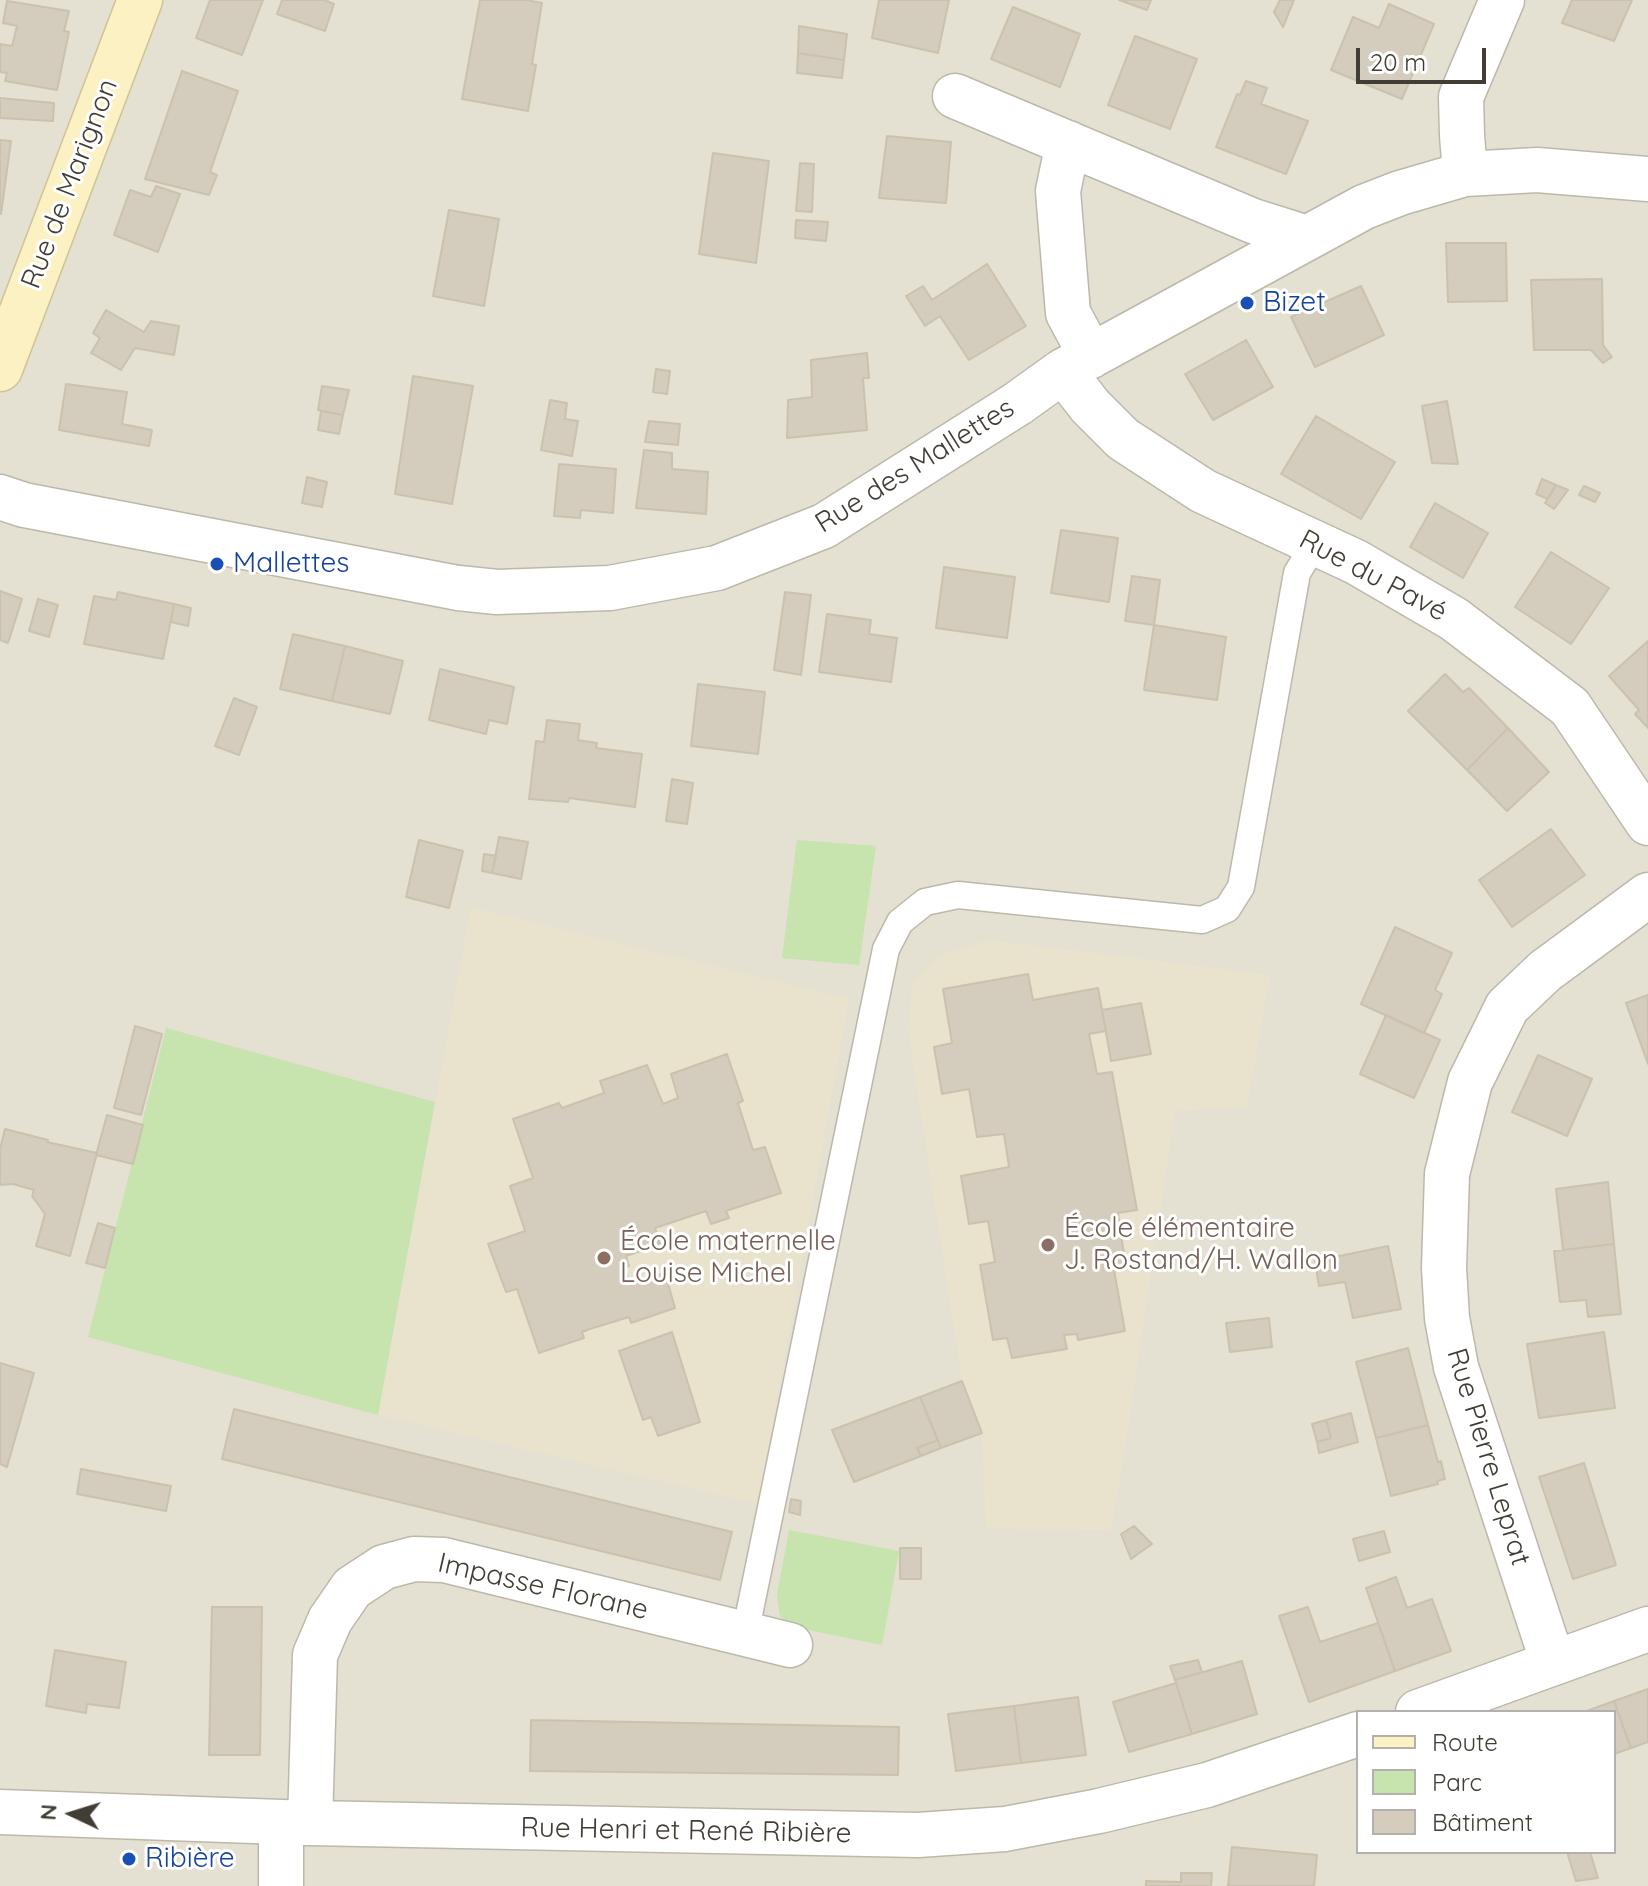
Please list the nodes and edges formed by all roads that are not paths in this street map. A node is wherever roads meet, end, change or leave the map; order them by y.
1 (140, 0) edge
2 (1502, 0) edge
3 (955, 96) dead end
4 (1068, 143) junction
5 (1465, 174) junction
6 (1648, 179) edge
7 (1307, 238) junction
8 (1077, 363) junction
9 (0, 369) edge
10 (0, 497) edge
11 (1315, 543) junction
12 (1648, 823) edge
13 (1648, 895) edge
14 (1648, 1629) edge
15 (745, 1634) junction
16 (790, 1645) dead end
17 (1553, 1663) junction
18 (1424, 1710) edge
19 (1356, 1735) edge
20 (0, 1812) edge
21 (295, 1823) junction
22 (281, 1886) edge

1 - 9 street, Rue de Marignon
2 - 5 street
3 - 4 street
4 - 7 street
4 - 8 street, Rue du Pavé
5 - 6 street, Rue des Mallettes
5 - 7 street, Rue des Mallettes
7 - 8 street, Rue des Mallettes
8 - 10 street, Rue des Mallettes
8 - 11 street, Rue du Pavé
11 - 12 street, Rue du Pavé
11 - 15 lane
13 - 17 street, Rue Pierre Leprat
14 - 17 street
15 - 16 street, Impasse Florane
15 - 21 street, Impasse Florane
17 - 18 street
19 - 21 street, Rue Henri et René Ribière
20 - 21 street, Rue Henri et René Ribière
21 - 22 street, Impasse Florane

